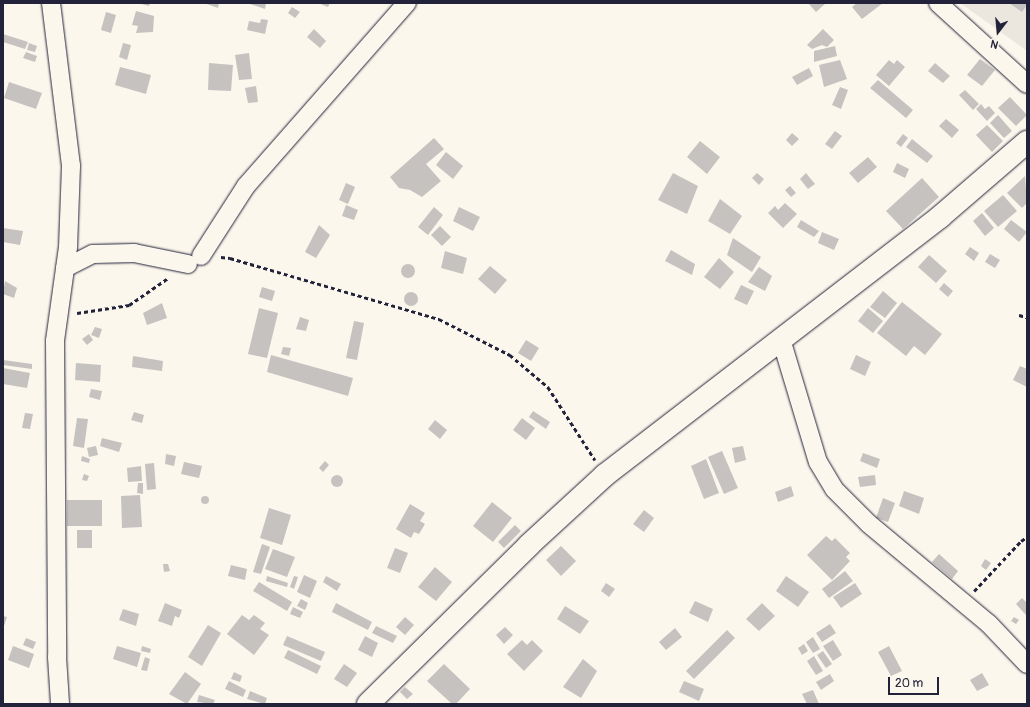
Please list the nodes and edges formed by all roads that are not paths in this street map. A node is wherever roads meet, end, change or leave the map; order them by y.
1 (51, 3) edge
2 (407, 3) edge
3 (938, 3) edge
4 (1027, 84) edge
5 (1027, 142) edge
6 (68, 230) junction
7 (93, 254) junction
8 (65, 268) junction
9 (782, 339) junction
10 (1027, 664) edge
11 (60, 704) edge
12 (368, 704) edge

1 - 6 street
2 - 7 street
3 - 4 street
5 - 9 street
6 - 7 street
6 - 8 street
7 - 8 street
8 - 11 street
9 - 10 street
9 - 12 street

